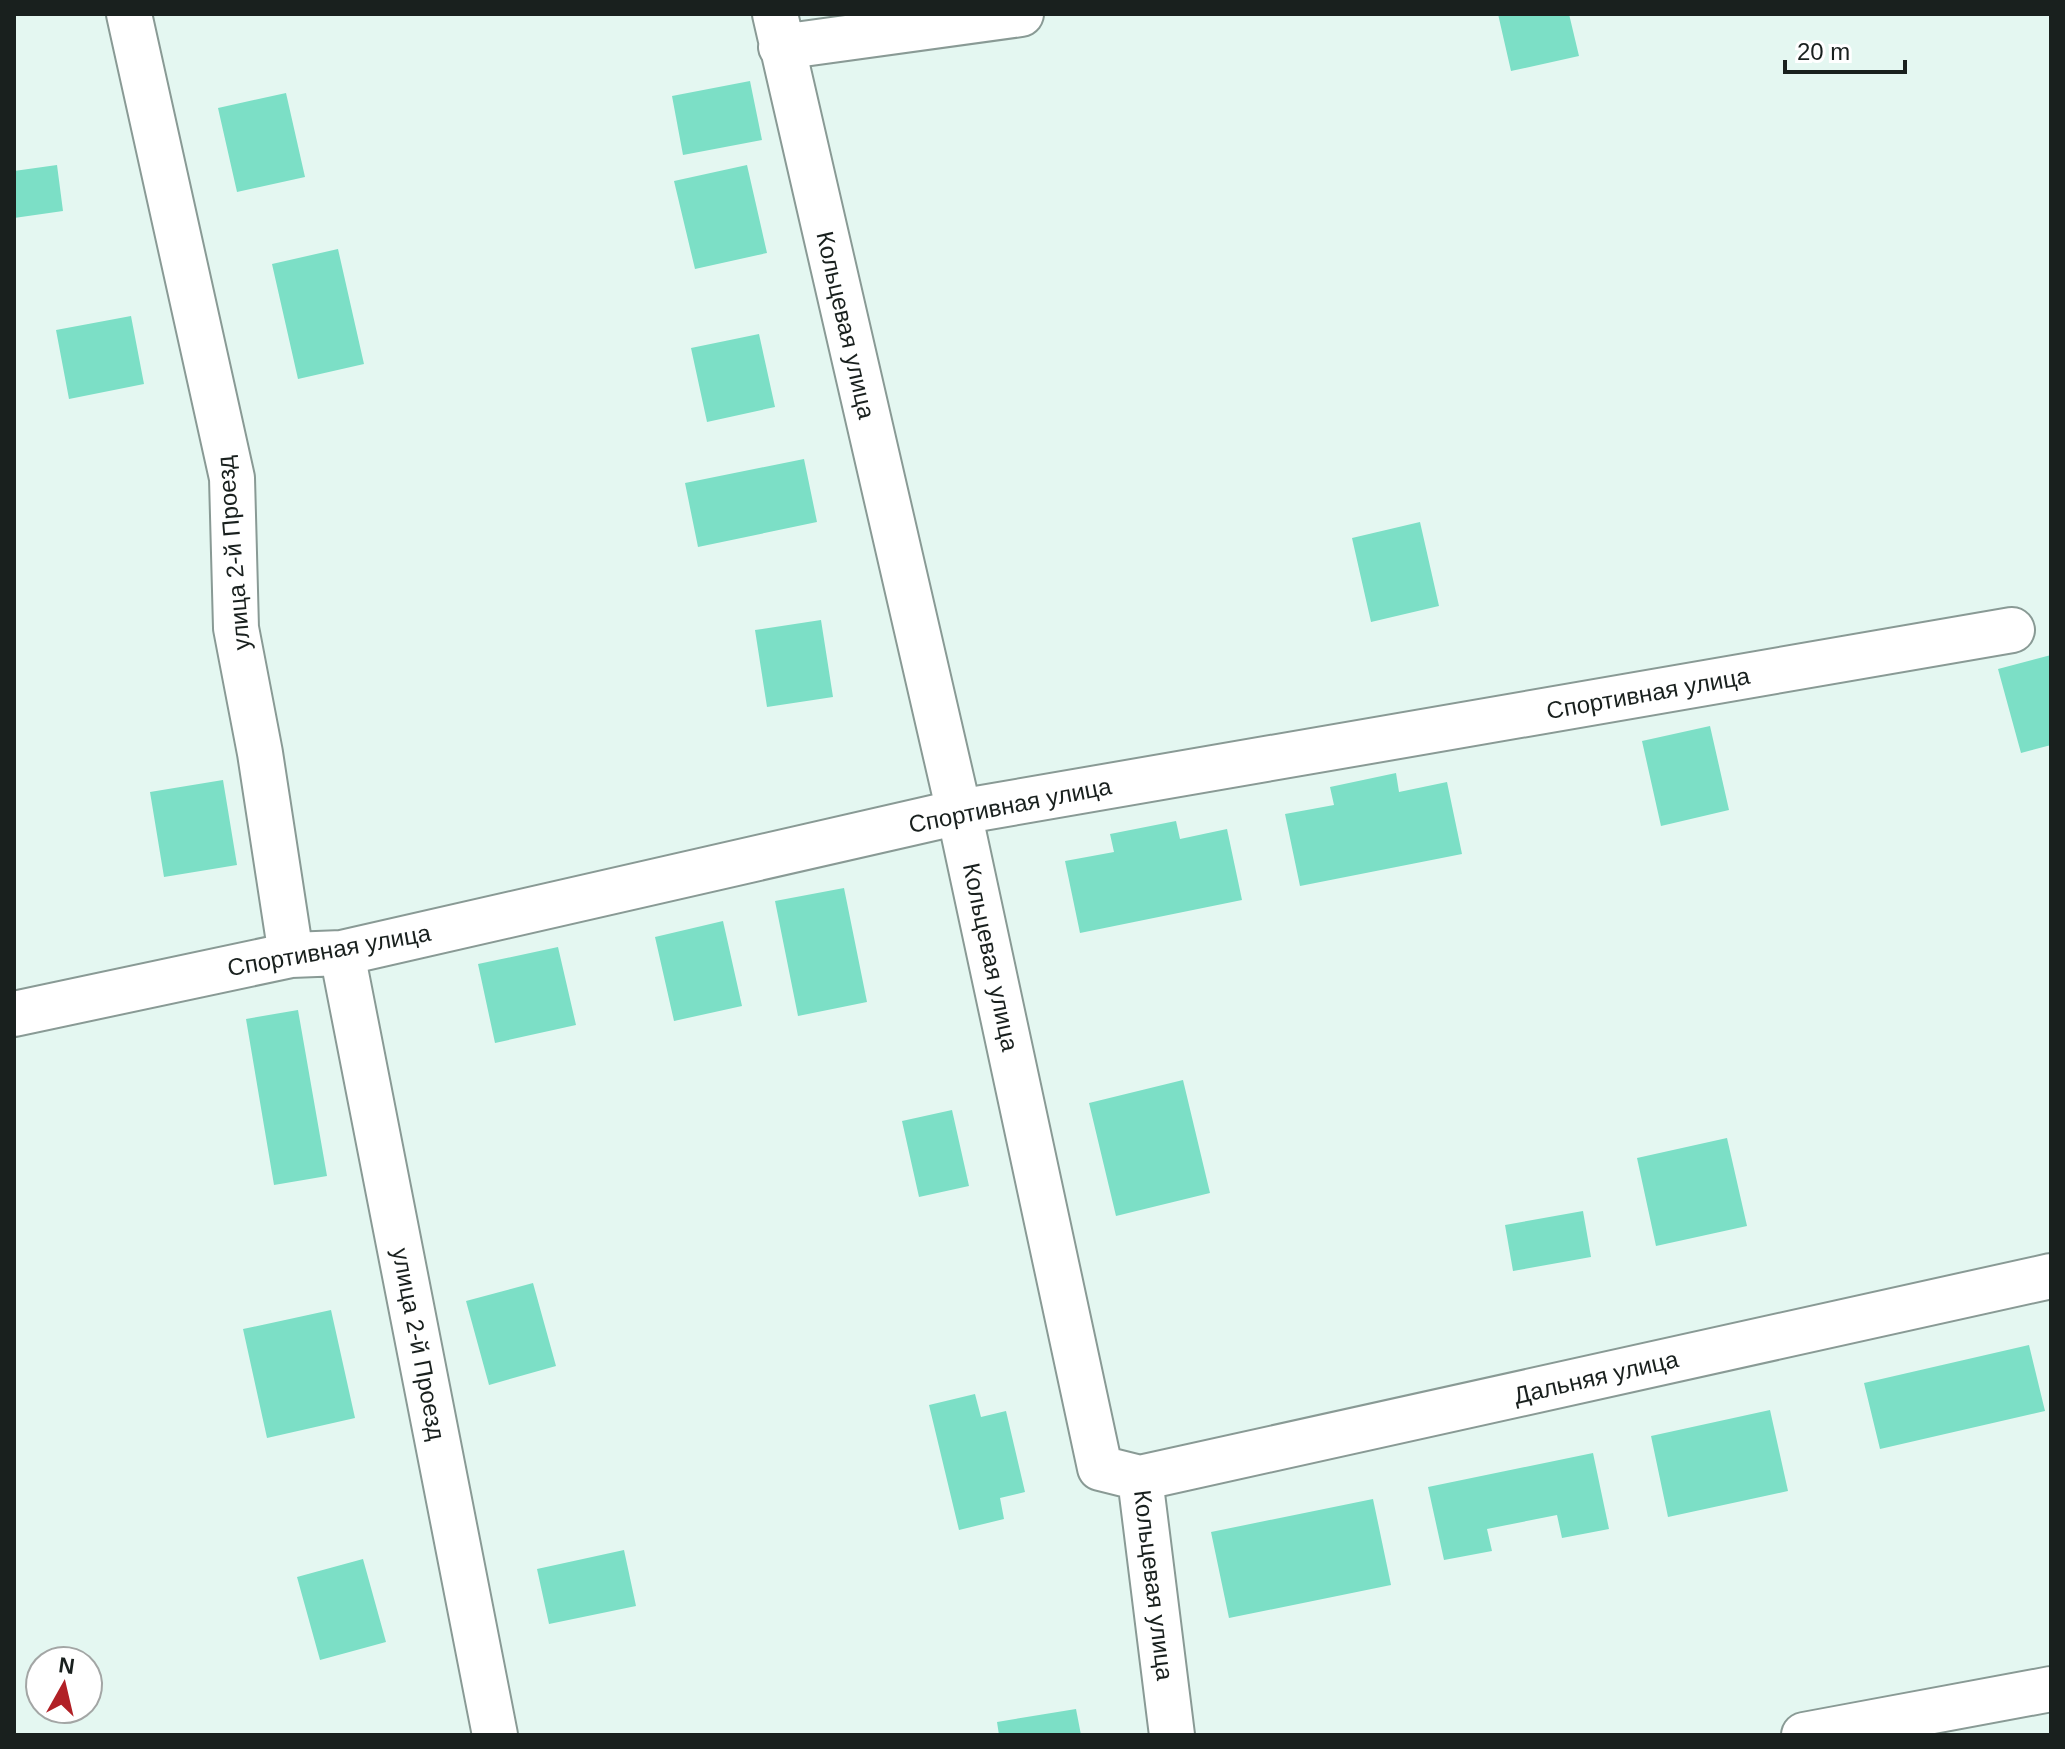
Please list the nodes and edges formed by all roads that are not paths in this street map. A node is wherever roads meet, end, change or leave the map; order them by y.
1 (129, 14) edge
2 (1021, 14) edge
3 (778, 30) edge
4 (2012, 630) dead end
5 (959, 812) junction
6 (342, 953) junction
7 (291, 955) junction
8 (14, 1014) edge
9 (2051, 1276) edge
10 (1140, 1478) junction
11 (2051, 1689) edge
12 (495, 1735) edge
13 (1172, 1735) edge
14 (1804, 1735) edge

1 - 7 street, улица 2-й Проезд
2 - 3 street
3 - 5 street, Кольцевая улица
4 - 5 street, Спортивная улица
5 - 6 street, Спортивная улица
5 - 10 street, Кольцевая улица
6 - 7 street, Спортивная улица
6 - 12 street, улица 2-й Проезд
7 - 8 street, Спортивная улица
9 - 10 street, Дальняя улица
10 - 13 street, Кольцевая улица
11 - 14 street

